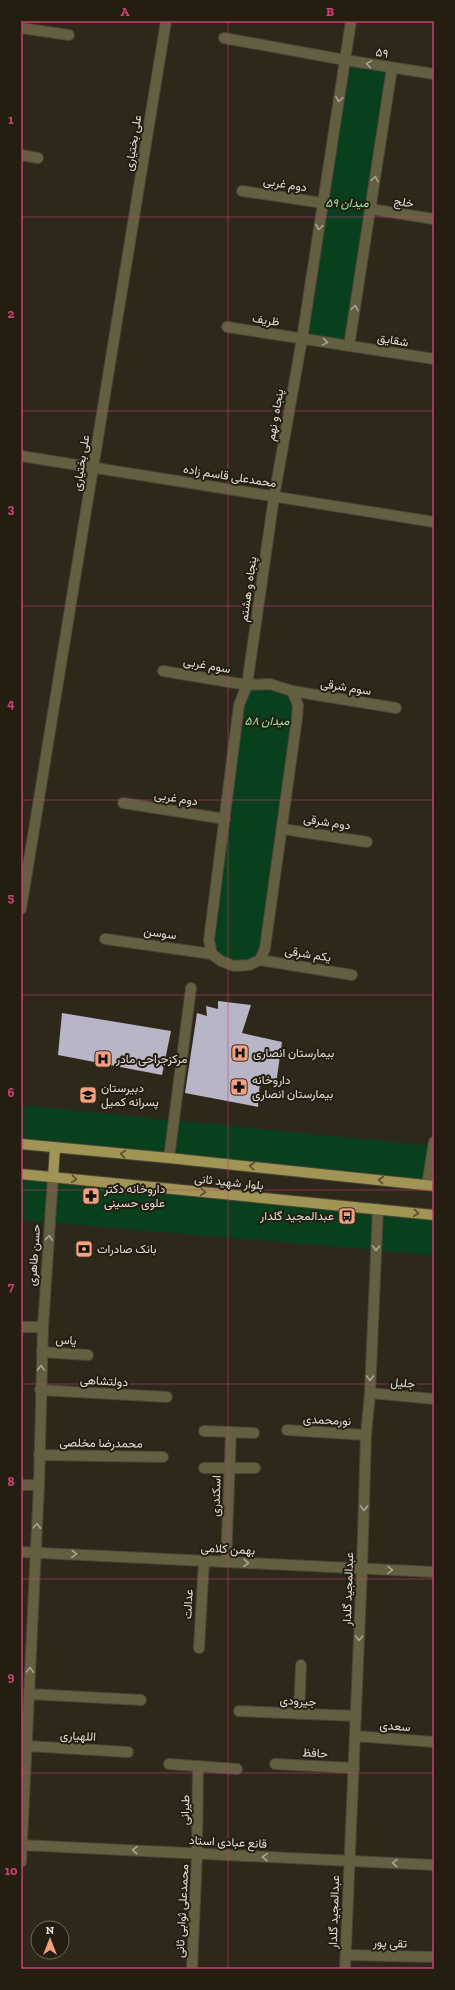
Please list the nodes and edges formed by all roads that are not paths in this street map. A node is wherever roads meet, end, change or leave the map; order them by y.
1 (166, 21) edge
2 (352, 21) edge
3 (21, 28) edge
4 (69, 35) dead end
5 (224, 38) dead end
6 (345, 60) junction
7 (392, 68) junction
8 (434, 74) edge
9 (21, 155) edge
10 (38, 158) dead end
11 (242, 191) dead end
12 (323, 203) junction
13 (370, 210) junction
14 (434, 219) edge
15 (227, 327) dead end
16 (302, 339) junction
17 (349, 346) junction
18 (434, 359) edge
19 (21, 456) edge
20 (93, 468) junction
21 (274, 496) junction
22 (434, 522) edge
23 (163, 671) dead end
24 (247, 685) junction
25 (292, 691) junction
26 (396, 708) dead end
27 (123, 803) dead end
28 (225, 819) junction
29 (282, 829) junction
30 (367, 842) dead end
31 (21, 909) edge
32 (105, 939) dead end
33 (212, 954) junction
34 (260, 960) junction
35 (352, 974) dead end
36 (190, 988) dead end
37 (434, 1142) edge
38 (21, 1144) edge
39 (55, 1148) junction
40 (169, 1158) junction
41 (21, 1174) edge
42 (53, 1177) junction
43 (431, 1185) edge
44 (378, 1210) junction
45 (434, 1215) edge
46 (21, 1327) edge
47 (43, 1327) junction
48 (42, 1352) junction
49 (88, 1355) dead end
50 (40, 1390) junction
51 (370, 1394) junction
52 (167, 1397) dead end
53 (434, 1399) edge
54 (287, 1430) dead end
55 (204, 1431) dead end
56 (231, 1432) junction
57 (254, 1433) dead end
58 (366, 1435) junction
59 (39, 1455) junction
60 (163, 1457) dead end
61 (230, 1467) junction
62 (204, 1468) dead end
63 (255, 1468) dead end
64 (21, 1485) edge
65 (39, 1485) junction
66 (21, 1552) edge
67 (35, 1552) junction
68 (204, 1560) junction
69 (226, 1562) junction
70 (362, 1568) junction
71 (434, 1572) edge
72 (199, 1648) dead end
73 (301, 1666) dead end
74 (29, 1694) junction
75 (141, 1700) dead end
76 (239, 1711) dead end
77 (299, 1714) junction
78 (356, 1716) junction
79 (355, 1736) junction
80 (434, 1742) edge
81 (26, 1746) junction
82 (128, 1752) dead end
83 (169, 1764) dead end
84 (274, 1764) dead end
85 (198, 1766) junction
86 (354, 1768) junction
87 (237, 1769) dead end
88 (21, 1845) edge
89 (197, 1854) junction
90 (350, 1861) junction
91 (21, 1862) edge
92 (434, 1865) edge
93 (346, 1954) junction
94 (434, 1957) edge
95 (192, 1969) edge
96 (345, 1969) edge

1 - 20 street, علی بختیاری
2 - 6 street
3 - 4 street
5 - 6 street, ۵۹
7 -> 6 street, ۵۹
6 -> 12 street
7 - 8 street
13 -> 7 street, ۵۹
9 - 10 street
11 - 12 street, دوم غربی
12 -> 16 street
13 - 14 street, خلج
17 -> 13 street, ۵۹
15 - 16 street, ظریف
16 -> 17 street
16 - 21 street, پنجاه و نهم
17 - 18 street, شقایق
19 - 20 street, محمدعلی قاسم زاده
20 - 21 street, محمدعلی قاسم زاده
20 - 31 street, علی بختیاری
21 - 22 street, محمدعلی قاسم زاده
21 - 24 street, پنجاه و هشتم
23 - 24 street, سوم غربی
24 - 25 street
24 - 28 street
25 - 26 street, سوم شرقی
25 - 29 street
27 - 28 street, دوم غربی
28 - 33 street
29 - 30 street, دوم شرقی
29 - 34 street
32 - 33 street, سوسن
33 - 34 street
34 - 35 street, یکم شرقی
36 - 40 street
37 - 43 street
38 - 39 main road, بلوار شهید ثانی
40 -> 39 main road, بلوار شهید ثانی
39 - 42 main road
43 -> 40 main road, بلوار شهید ثانی
41 - 42 main road, بلوار شهید ثانی
42 -> 44 main road, بلوار شهید ثانی
47 -> 42 street, حسن طاهری
44 -> 45 main road, بلوار شهید ثانی
44 -> 51 street, عبدالمجید گلدار
46 - 47 street
47 - 48 street, حسن طاهری
48 - 49 street, یاس
50 -> 48 street, حسن طاهری
50 - 52 street, دولتشاهی
50 - 59 street, حسن طاهری
51 - 53 street, جلیل
51 - 58 street, عبدالمجید گلدار
54 - 58 street, نورمحمدی
55 - 56 street
56 - 57 street
56 - 61 street, اسکندری
58 -> 70 street, عبدالمجید گلدار
59 - 60 street, محمدرضا مخلصی
59 - 65 street, حسن طاهری
61 - 62 street
61 - 63 street
61 - 69 street, اسکندری
64 - 65 street
67 -> 65 street, حسن طاهری
66 - 67 street, بهمن کلامی
67 -> 68 street, بهمن کلامی
74 -> 67 street, حسن طاهری
68 - 69 street, بهمن کلامی
68 - 72 street, عدالت
69 -> 70 street, بهمن کلامی
70 -> 71 street, بهمن کلامی
70 -> 78 street, عبدالمجید گلدار
73 - 77 street
74 - 75 street
74 - 81 street, حسن طاهری
76 - 77 street, جیرودی
77 - 78 street, جیرودی
78 - 79 street, عبدالمجید گلدار
79 - 80 street, سعدی
79 - 86 street, عبدالمجید گلدار
81 - 82 street, اللهیاری
81 - 88 street, حسن طاهری
83 - 85 street
84 - 86 street, حافظ
85 - 87 street
85 - 89 street, طیرانی
86 - 90 street, عبدالمجید گلدار
89 -> 88 street, قانع عبادی استاد
88 - 91 street, حسن طاهری
90 -> 89 street, قانع عبادی استاد
89 - 95 street, محمدعلی ثوابی ثانی
92 -> 90 street, قانع عبادی استاد
90 - 93 street, عبدالمجید گلدار
93 - 94 street, تقی پور
93 - 96 street, عبدالمجید گلدار

